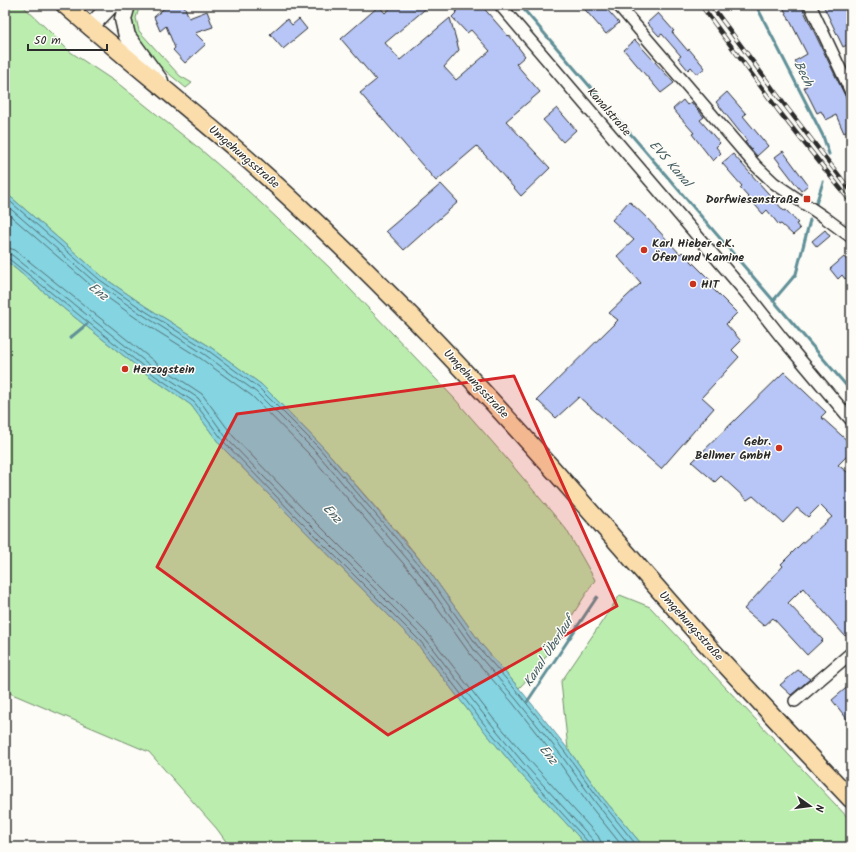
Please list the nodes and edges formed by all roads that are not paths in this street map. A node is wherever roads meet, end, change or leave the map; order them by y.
1 (65, 5) edge
2 (111, 5) edge
3 (126, 5) edge
4 (500, 5) edge
5 (618, 5) edge
6 (810, 5) edge
7 (90, 27) junction
8 (169, 92) junction
9 (851, 92) edge
10 (851, 237) edge
11 (851, 420) edge
12 (851, 653) edge
13 (795, 701) dead end
14 (851, 799) edge

1 - 7 main road, Umgehungsstraße
2 - 7 main road
3 - 8 main road
4 - 11 street, Kanalstraße
5 - 10 street
6 - 9 street
7 - 8 main road, Umgehungsstraße
8 - 14 main road, Umgehungsstraße
12 - 13 street

